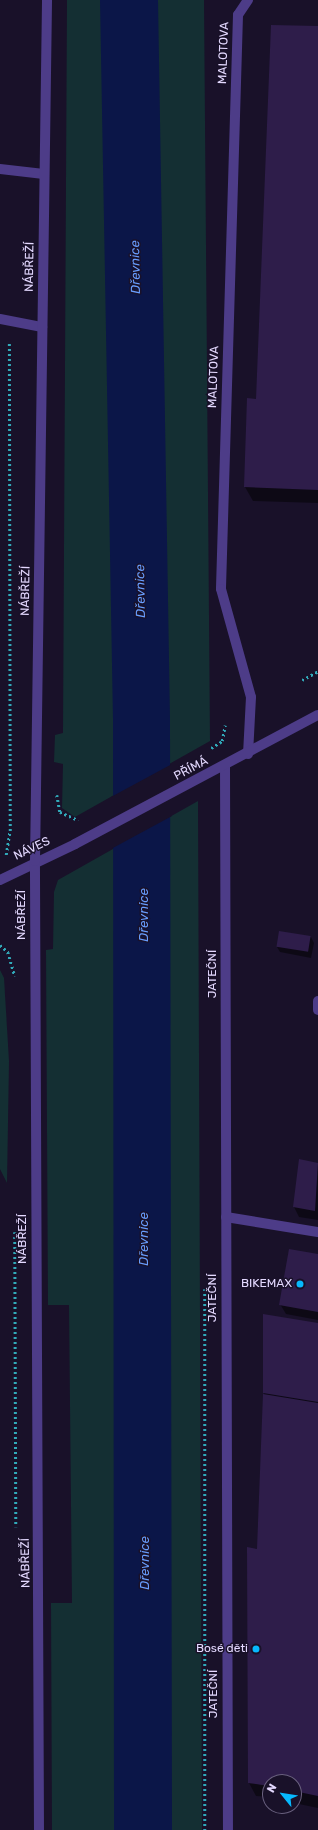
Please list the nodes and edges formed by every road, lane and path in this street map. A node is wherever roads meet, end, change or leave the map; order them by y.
1 (47, 0) edge
2 (248, 0) edge
3 (0, 169) edge
4 (44, 174) junction
5 (5, 320) edge
6 (42, 327) junction
7 (318, 671) edge
8 (302, 680) dead end
9 (318, 715) edge
10 (225, 725) dead end
11 (204, 753) dead end
12 (248, 754) junction
13 (225, 766) junction
14 (56, 791) dead end
15 (75, 819) dead end
16 (75, 844) joint
17 (0, 859) edge
18 (35, 860) junction
19 (0, 880) edge
20 (318, 1001) edge
21 (318, 1010) edge
22 (226, 1217) junction
23 (318, 1232) edge
24 (205, 1287) dead end
25 (39, 1830) edge
26 (205, 1830) edge
27 (228, 1830) edge

1 - 4 street, NÁBŘEŽÍ
2 - 12 street, MALOTOVA
3 - 4 street
4 - 6 street, NÁBŘEŽÍ
5 - 6 street
5 - 17 path
6 - 18 street, NÁBŘEŽÍ
7 - 8 path
9 - 12 street, PŘÍMÁ
10 - 11 path
12 - 13 street, PŘÍMÁ
13 - 16 street, PŘÍMÁ
13 - 22 street, JATEČNÍ
14 - 15 path
16 - 18 street, NÁVES
18 - 19 street, NÁVES
18 - 25 street, NÁBŘEŽÍ
20 - 21 street
22 - 23 street
22 - 27 street, JATEČNÍ
24 - 26 path

